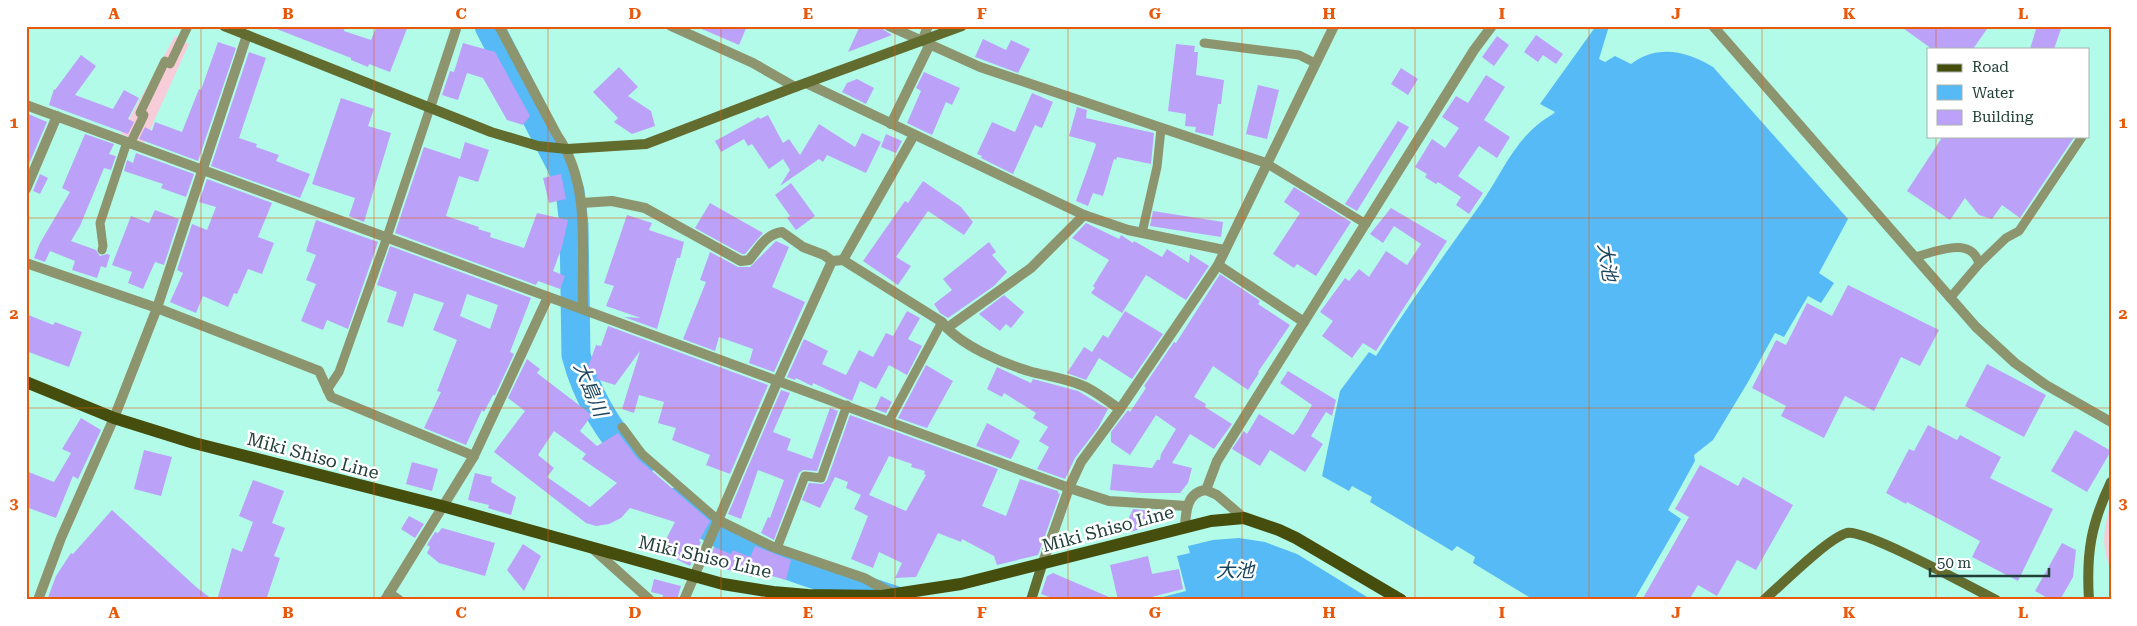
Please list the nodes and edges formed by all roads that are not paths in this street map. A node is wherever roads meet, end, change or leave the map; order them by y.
1 (188, 26) edge
2 (224, 26) edge
3 (457, 26) edge
4 (499, 26) edge
5 (670, 26) edge
6 (698, 26) edge
7 (889, 26) edge
8 (928, 26) edge
9 (962, 26) edge
10 (1334, 26) edge
11 (1492, 26) edge
12 (1713, 26) edge
13 (247, 35) junction
14 (694, 37) junction
15 (926, 42) junction
16 (1204, 43) dead end
17 (1315, 63) junction
18 (806, 83) junction
19 (795, 86) junction
20 (26, 105) edge
21 (430, 108) junction
22 (57, 116) junction
23 (891, 124) junction
24 (1161, 129) junction
25 (914, 135) junction
26 (2081, 138) edge
27 (129, 143) junction
28 (567, 149) junction
29 (1266, 163) junction
30 (202, 168) junction
31 (26, 190) edge
32 (582, 203) junction
33 (1084, 215) junction
34 (1366, 224) junction
35 (1142, 233) junction
36 (387, 237) junction
37 (102, 250) dead end
38 (1224, 250) junction
39 (1915, 257) junction
40 (844, 260) junction
41 (832, 261) junction
42 (26, 263) edge
43 (1218, 264) junction
44 (1979, 264) junction
45 (548, 297) junction
46 (1950, 298) junction
47 (157, 308) junction
48 (583, 308) junction
49 (1304, 322) junction
50 (944, 325) junction
51 (778, 380) junction
52 (26, 382) edge
53 (327, 390) junction
54 (847, 405) junction
55 (1120, 410) junction
56 (114, 418) junction
57 (889, 421) junction
58 (2111, 422) edge
59 (622, 427) dead end
60 (474, 456) junction
61 (2111, 482) edge
62 (1069, 488) junction
63 (1206, 490) junction
64 (442, 506) junction
65 (1187, 506) junction
66 (1244, 518) junction
67 (718, 520) junction
68 (1185, 526) junction
69 (592, 548) junction
70 (776, 548) junction
71 (1042, 565) junction
72 (694, 576) junction
73 (387, 596) edge
74 (885, 596) edge
75 (38, 600) edge
76 (399, 600) edge
77 (650, 600) edge
78 (684, 600) edge
79 (1031, 600) edge
80 (1401, 600) edge
81 (1764, 600) edge
82 (1996, 600) edge
83 (2089, 600) edge

1 - 27 lane
2 - 13 street
3 - 21 street
4 - 28 street
5 - 14 street
6 - 14 street
7 - 15 street
8 - 15 street
9 - 15 street
10 - 17 street
11 - 34 street
12 - 39 street
13 - 21 street
13 - 30 street
14 - 19 street
15 - 18 street
15 - 23 street
15 - 24 street
16 - 17 lane
17 - 29 street
18 - 19 street
18 - 23 street
19 - 28 street
20 - 22 street
21 - 28 street
21 - 36 lane
22 - 27 street
22 - 31 street
23 - 25 street
24 - 29 street
24 - 35 lane
25 - 33 street
25 - 40 street
26 - 44 lane
27 - 30 street
27 - 37 lane
28 - 32 street
29 - 34 lane
29 - 38 street
30 - 36 street
30 - 47 street
32 - 41 street
32 - 48 street
33 - 35 street
33 - 50 street
34 - 49 street
35 - 38 street
36 - 45 street
36 - 53 lane
38 - 43 street
39 - 44 lane
39 - 46 street
40 - 41 street
40 - 50 street
41 - 51 street
42 - 47 street
43 - 49 street
43 - 55 street
44 - 46 lane
45 - 48 street
45 - 60 street
46 - 58 street
47 - 53 street
47 - 56 street
48 - 51 street
49 - 63 street
50 - 55 street
50 - 57 lane
51 - 54 street
51 - 67 street
52 - 56 main road, Miki Shiso Line
53 - 60 street
54 - 57 street
54 - 70 lane
55 - 62 street
56 - 64 main road, Miki Shiso Line
56 - 75 street
57 - 62 street
59 - 67 lane
60 - 64 street
61 - 83 street
62 - 65 street
62 - 71 street
63 - 65 street
63 - 66 street
64 - 69 main road, Miki Shiso Line
64 - 73 street
65 - 68 street
66 - 68 main road, Miki Shiso Line
66 - 80 main road, Miki Shiso Line
67 - 70 street
67 - 72 street
68 - 71 main road, Miki Shiso Line
69 - 72 main road, Miki Shiso Line
69 - 77 street
70 - 74 street
71 - 74 main road, Miki Shiso Line
71 - 79 street
72 - 74 main road, Miki Shiso Line
72 - 78 street
73 - 76 street
81 - 82 street

